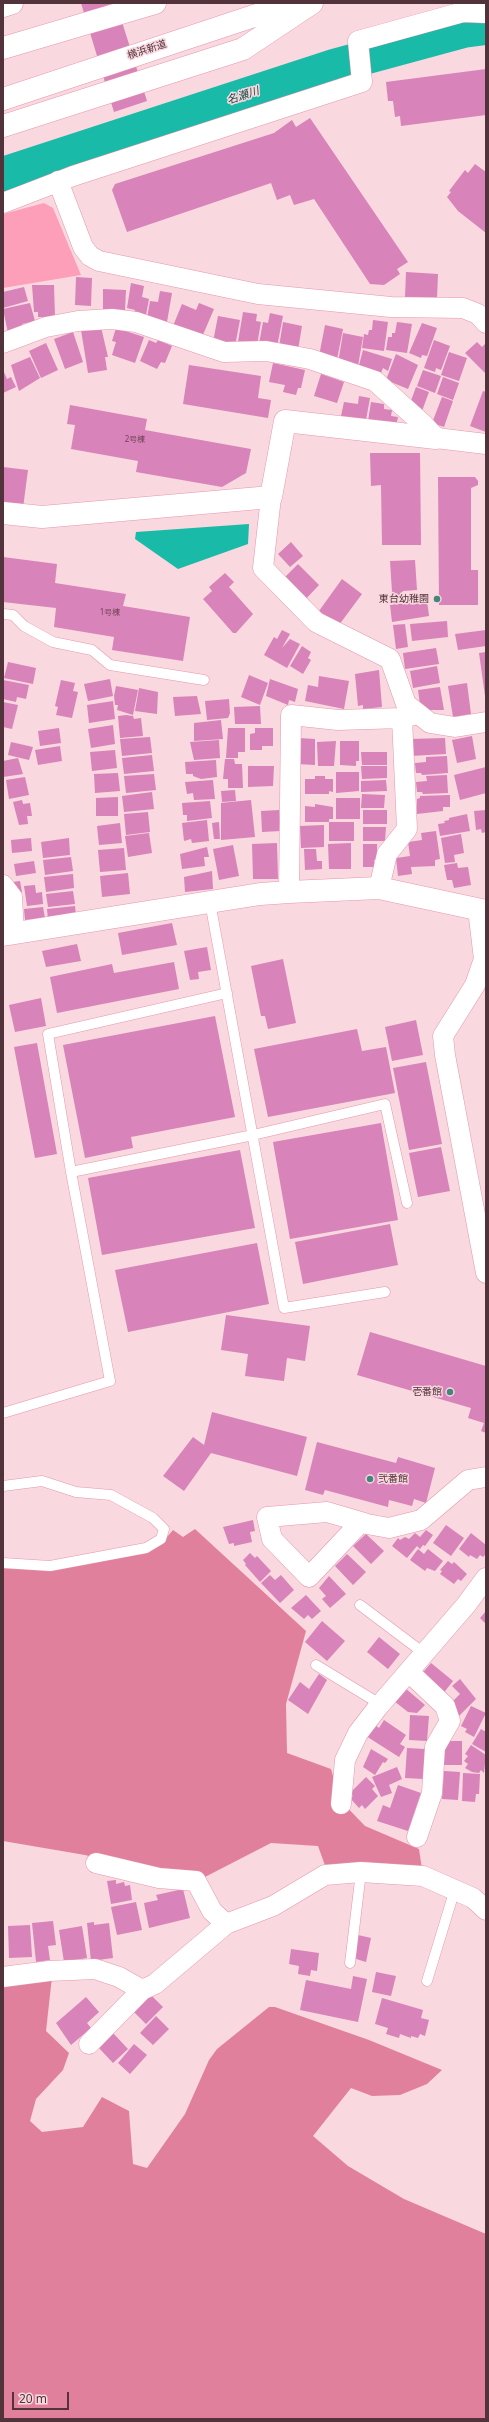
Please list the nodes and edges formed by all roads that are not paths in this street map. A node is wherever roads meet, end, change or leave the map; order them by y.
1 (12, 3) edge
2 (156, 3) edge
3 (293, 3) edge
4 (312, 3) edge
5 (3, 6) edge
6 (486, 13) edge
7 (3, 48) edge
8 (3, 99) edge
9 (3, 126) edge
10 (58, 181) junction
11 (3, 203) edge
12 (486, 322) edge
13 (3, 343) edge
14 (436, 438) junction
15 (486, 444) edge
16 (271, 497) junction
17 (3, 513) edge
18 (3, 614) edge
19 (204, 680) dead end
20 (410, 716) junction
21 (486, 722) edge
22 (3, 885) edge
23 (379, 888) junction
24 (289, 892) junction
25 (210, 902) junction
26 (482, 910) edge
27 (9, 934) edge
28 (227, 993) junction
29 (253, 1135) junction
30 (71, 1172) junction
31 (407, 1203) dead end
32 (486, 1272) edge
33 (385, 1292) dead end
34 (3, 1413) edge
35 (486, 1477) edge
36 (3, 1486) edge
37 (361, 1522) dead end
38 (3, 1563) edge
39 (486, 1578) edge
40 (360, 1605) dead end
41 (425, 1654) junction
42 (316, 1665) dead end
43 (409, 1672) junction
44 (380, 1704) junction
45 (341, 1804) dead end
46 (417, 1837) dead end
47 (96, 1863) dead end
48 (361, 1872) junction
49 (455, 1889) junction
50 (486, 1910) edge
51 (226, 1924) junction
52 (350, 1963) dead end
53 (3, 1977) edge
54 (427, 1981) dead end
55 (142, 1990) junction
56 (90, 2044) dead end

1 - 5 main road
2 - 7 main road
3 - 8 main road, 横浜新道
4 - 9 main road
6 - 10 street
10 - 11 street
10 - 12 street
13 - 14 street
14 - 15 street
14 - 16 main road
16 - 17 main road
16 - 20 street
18 - 19 lane
20 - 21 street
20 - 23 street
20 - 24 street
22 - 27 street
23 - 24 main road
23 - 26 main road
24 - 25 main road
25 - 27 main road
25 - 28 lane
26 - 32 street
28 - 29 lane
28 - 30 lane
29 - 30 lane
29 - 31 lane
29 - 33 lane
30 - 34 lane
35 - 37 street
36 - 38 lane
39 - 41 street
40 - 41 lane
41 - 43 street
42 - 44 lane
43 - 44 street
43 - 46 street
44 - 45 street
47 - 51 street
48 - 49 street
48 - 51 street
48 - 52 lane
49 - 50 street
49 - 54 lane
51 - 55 street
53 - 55 street
55 - 56 street

